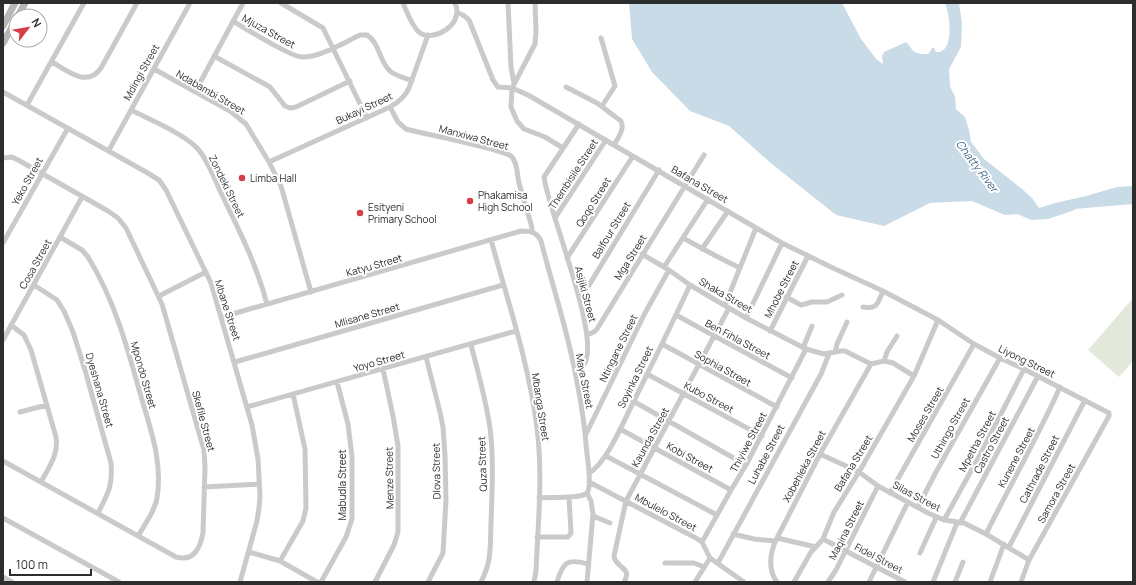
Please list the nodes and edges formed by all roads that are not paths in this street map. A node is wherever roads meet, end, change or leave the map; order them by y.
1 (15, 3) edge
2 (84, 3) edge
3 (137, 3) edge
4 (190, 3) edge
5 (244, 3) edge
6 (281, 3) edge
7 (403, 3) edge
8 (508, 3) edge
9 (535, 3) edge
10 (456, 4) edge
11 (458, 13) junction
12 (233, 22) junction
13 (3, 26) edge
14 (8, 34) edge
15 (428, 35) junction
16 (601, 38) dead end
17 (3, 43) edge
18 (334, 48) junction
19 (214, 56) junction
20 (52, 62) junction
21 (154, 69) junction
22 (350, 81) junction
23 (412, 81) junction
24 (513, 85) junction
25 (566, 87) dead end
26 (3, 92) edge
27 (195, 92) junction
28 (27, 105) junction
29 (602, 106) junction
30 (390, 107) junction
31 (131, 110) junction
32 (367, 118) junction
33 (579, 124) junction
34 (68, 128) junction
35 (606, 140) junction
36 (614, 145) junction
37 (563, 148) junction
38 (109, 150) junction
39 (704, 155) dead end
40 (633, 156) junction
41 (3, 158) edge
42 (269, 162) junction
43 (658, 170) junction
44 (42, 174) junction
45 (686, 186) junction
46 (82, 197) junction
47 (708, 199) junction
48 (728, 211) junction
49 (555, 218) junction
50 (756, 228) junction
51 (531, 231) junction
52 (60, 237) junction
53 (683, 238) junction
54 (491, 240) junction
55 (782, 242) junction
56 (3, 244) edge
57 (702, 249) junction
58 (642, 254) junction
59 (808, 256) junction
60 (568, 258) junction
61 (667, 268) junction
62 (740, 268) junction
63 (206, 272) junction
64 (690, 284) junction
65 (34, 285) junction
66 (503, 285) junction
67 (883, 290) junction
68 (311, 292) junction
69 (842, 295) dead end
70 (159, 296) junction
71 (786, 297) junction
72 (580, 300) junction
73 (267, 304) junction
74 (727, 307) junction
75 (863, 307) dead end
76 (676, 315) junction
77 (222, 317) junction
78 (746, 318) junction
79 (938, 320) junction
80 (847, 322) dead end
81 (11, 324) junction
82 (812, 326) dead end
83 (516, 331) junction
84 (770, 331) junction
85 (587, 335) junction
86 (714, 336) junction
87 (897, 336) dead end
88 (3, 340) edge
89 (471, 344) junction
90 (662, 344) junction
91 (974, 344) junction
92 (804, 349) junction
93 (835, 352) junction
94 (829, 354) junction
95 (426, 357) junction
96 (1000, 358) junction
97 (884, 361) junction
98 (235, 362) junction
99 (871, 364) junction
100 (699, 365) junction
101 (383, 369) junction
102 (1024, 369) junction
103 (575, 370) junction
104 (647, 374) junction
105 (914, 376) junction
106 (1038, 376) junction
107 (792, 378) junction
108 (337, 382) junction
109 (1060, 387) junction
110 (293, 394) junction
111 (684, 394) junction
112 (1085, 400) junction
113 (633, 401) junction
114 (47, 405) junction
115 (247, 407) junction
116 (777, 407) junction
117 (20, 412) dead end
118 (1109, 414) joint
119 (669, 421) junction
120 (620, 429) junction
121 (585, 435) junction
122 (762, 436) junction
123 (653, 448) junction
124 (820, 454) junction
125 (606, 456) junction
126 (3, 461) edge
127 (746, 465) junction
128 (859, 472) junction
129 (589, 473) junction
130 (640, 474) junction
131 (41, 482) junction
132 (589, 482) junction
133 (259, 484) junction
134 (878, 486) junction
135 (204, 487) junction
136 (731, 490) junction
137 (587, 493) junction
138 (890, 493) junction
139 (569, 497) junction
140 (539, 498) junction
141 (626, 501) junction
142 (908, 502) junction
143 (918, 507) junction
144 (98, 513) junction
145 (717, 515) junction
146 (593, 516) junction
147 (3, 518) edge
148 (936, 518) junction
149 (944, 520) junction
150 (610, 523) dead end
151 (958, 523) junction
152 (733, 534) junction
153 (986, 534) junction
154 (138, 536) junction
155 (537, 537) junction
156 (823, 539) junction
157 (776, 540) junction
158 (702, 542) junction
159 (1004, 544) junction
160 (816, 547) junction
161 (1010, 547) junction
162 (846, 550) junction
163 (249, 552) junction
164 (920, 553) dead end
165 (710, 558) junction
166 (1029, 560) junction
167 (280, 561) junction
168 (963, 562) dead end
169 (665, 563) dead end
170 (718, 563) junction
171 (588, 564) junction
172 (877, 566) junction
173 (704, 567) junction
174 (3, 578) edge
175 (625, 580) edge
176 (12, 582) edge
177 (119, 582) edge
178 (240, 582) edge
179 (317, 582) edge
180 (321, 582) edge
181 (375, 582) edge
182 (428, 582) edge
183 (480, 582) edge
184 (534, 582) edge
185 (557, 582) edge
186 (587, 582) edge
187 (631, 582) edge
188 (695, 582) edge
189 (744, 582) edge
190 (777, 582) edge
191 (794, 582) edge
192 (828, 582) edge
193 (869, 582) edge
194 (905, 582) edge
195 (933, 582) edge
196 (955, 582) edge
197 (990, 582) edge
198 (1023, 582) edge

1 - 13 main road
2 - 20 street
3 - 20 street
4 - 21 street, Mdingi Street
5 - 12 street
6 - 18 street
7 - 15 street
8 - 24 street
9 - 24 street
10 - 11 street
11 - 15 street
11 - 24 street, Bafana Street
12 - 18 street, Mjuza Street
12 - 19 street
14 - 17 main road
15 - 23 street, Bukayi Street
16 - 29 street
18 - 22 street
18 - 23 street, Mjuza Street
19 - 22 street
19 - 27 street
20 - 28 street
21 - 27 street, Ndabambi Street
21 - 31 street, Mdingi Street
22 - 32 street
23 - 30 street, Bukayi Street
24 - 33 street, Bafana Street
24 - 37 street
25 - 29 street
26 - 28 street, Mbane Street
27 - 42 street, Ndabambi Street
28 - 34 street, Mbane Street
29 - 36 street
30 - 32 street, Bukayi Street
30 - 51 street, Manxiwa Street
31 - 38 street, Mdingi Street
31 - 73 street, Zondeki Street
32 - 42 street, Bukayi Street
33 - 35 street, Bafana Street
33 - 37 street, Asijiki Street
34 - 38 street, Mbane Street
34 - 44 street, Yeko Street
35 - 36 street, Bafana Street
35 - 49 street, Thembisile Street
36 - 40 street, Bafana Street
37 - 49 street, Asijiki Street
38 - 63 street, Mbane Street
39 - 45 street, Mga Street
40 - 43 street, Bafana Street
40 - 60 street, Qoqo Street
41 - 44 street, Skefile Street
42 - 68 street, Ndabambi Street
43 - 45 street, Bafana Street
43 - 72 street, Balfour Street
44 - 46 street, Skefile Street
44 - 56 street, Yeko Street
45 - 47 street, Bafana Street
45 - 58 street, Mga Street
46 - 52 street, Cosa Street
46 - 70 street, Skefile Street
47 - 48 street, Bafana Street
47 - 53 street, Ntingane Street
48 - 50 street, Bafana Street
48 - 57 street
49 - 60 street, Asijiki Street
50 - 55 street, Bafana Street
50 - 62 street, Kaunda Street
51 - 54 street, Katyu Street
51 - 103 street, Maya Street
52 - 65 street, Cosa Street
52 - 154 street, Mpondo Street
53 - 57 street
53 - 61 street, Ntingane Street
54 - 66 street, Mbanga Street
54 - 68 street, Katyu Street
55 - 59 street, Bafana Street
55 - 78 street
57 - 62 street
58 - 61 street, Shaka Street
58 - 85 street, Mga Street
59 - 67 street, Bafana Street
59 - 71 street, Mhobe Street
60 - 72 street, Asijiki Street
61 - 64 street, Shaka Street
61 - 121 street, Ntingane Street
62 - 74 street, Kaunda Street
63 - 70 street
63 - 77 street, Mbane Street
64 - 74 street, Shaka Street
64 - 76 street, Soyinka Street
65 - 81 street, Cosa Street
65 - 144 street, Dyeshana Street
66 - 83 street, Mbanga Street
66 - 98 street, Mlisane Street
67 - 75 street
67 - 79 street, Bafana Street
68 - 73 street, Katyu Street
69 - 71 street
70 - 135 street, Skefile Street
71 - 84 street, Mhobe Street
72 - 85 street, Asijiki Street
73 - 77 street, Katyu Street
74 - 78 street, Shaka Street
74 - 86 street, Kaunda Street
76 - 86 street, Ben Fihla Street
76 - 90 street, Soyinka Street
77 - 98 street, Mbane Street
78 - 84 street, Shaka Street
79 - 91 street, Liyong Street
79 - 105 street, Bafana Street
80 - 93 street
81 - 88 street, Cosa Street
81 - 114 street
82 - 92 street
83 - 89 street, Yoyo Street
83 - 140 street, Mbanga Street
84 - 92 street, Shaka Street
85 - 103 street, Asijiki Street
86 - 100 street, Kaunda Street
86 - 107 street, Ben Fihla Street
87 - 97 street
89 - 95 street, Yoyo Street
89 - 183 street, Quza Street
90 - 100 street, Sophia Street
90 - 104 street, Soyinka Street
91 - 96 street, Liyong Street
91 - 138 street, Moses Street
92 - 94 street, Shaka Street
92 - 107 street, Thiyiwe Street
93 - 94 street, Shaka Street
93 - 99 street, Shaka Street
94 - 152 street, Luhabe Street
95 - 101 street, Yoyo Street
95 - 182 street, Dlova Street
96 - 102 street, Liyong Street
96 - 143 street, Uthingo Street
97 - 99 street
97 - 105 street
98 - 115 street, Mbane Street
99 - 124 street, Xobehleka Street
100 - 111 street, Kaunda Street
100 - 116 street, Sophia Street
101 - 108 street, Yoyo Street
101 - 181 street, Menze Street
102 - 106 street, Liyong Street
102 - 149 street, Mpetha Street
103 - 121 street, Maya Street
104 - 111 street, Kubo Street
104 - 113 street, Soyinka Street
105 - 128 street, Bafana Street
106 - 109 street, Liyong Street
106 - 151 street, Castro Street
107 - 116 street, Thiyiwe Street
108 - 110 street, Yoyo Street
108 - 180 street, Mabudla Street
109 - 112 street, Liyong Street
109 - 153 street, Kunene Street
110 - 115 street, Yoyo Street
110 - 167 street
111 - 119 street, Kaunda Street
111 - 122 street, Kubo Street
112 - 118 street, Liyong Street
112 - 161 street, Cathrade Street
113 - 119 street
113 - 120 street, Soyinka Street
114 - 117 street
114 - 131 street
115 - 133 street, Mbane Street
116 - 122 street, Thiyiwe Street
118 - 166 street, Samora Street
119 - 123 street, Kaunda Street
119 - 127 street
120 - 123 street, Kobi Street
120 - 125 street, Soyinka Street
121 - 129 street, Maya Street
122 - 127 street, Thiyiwe Street
123 - 130 street, Kaunda Street
123 - 136 street, Kobi Street
124 - 128 street, Silas Street
124 - 157 street, Xobehleka Street
125 - 129 street, Soyinka Street
125 - 130 street
126 - 131 street, Skefile Street
127 - 136 street, Thiyiwe Street
128 - 134 street, Silas Street
128 - 156 street, Bafana Street
129 - 132 street, Maya Street
130 - 141 street, Kaunda Street
130 - 145 street
131 - 144 street, Skefile Street
132 - 137 street, Maya Street
132 - 141 street, Mbulelo Street
133 - 135 street
133 - 163 street, Mbane Street
134 - 138 street, Silas Street
134 - 162 street, Maqina Street
135 - 154 street, Skefile Street
136 - 145 street, Thiyiwe Street
137 - 139 street
137 - 146 street
138 - 142 street, Silas Street
139 - 140 street
139 - 155 street
140 - 155 street, Mbanga Street
141 - 158 street, Mbulelo Street
141 - 175 street, Kaunda Street
142 - 143 street, Silas Street
142 - 172 street
143 - 148 street, Silas Street
144 - 154 street, Skefile Street
145 - 158 street, Thiyiwe Street
146 - 150 street
146 - 171 street
147 - 177 street
148 - 149 street, Silas Street
148 - 164 street
149 - 151 street, Silas Street
151 - 153 street, Silas Street
151 - 195 street, Castro Street
152 - 157 street
152 - 170 street, Luhabe Street
153 - 159 street, Silas Street
155 - 184 street, Mbanga Street
156 - 160 street, Bafana Street
156 - 162 street, Fidel Street
157 - 160 street
157 - 190 street, Xobehleka Street
158 - 165 street, Mbulelo Street
159 - 161 street, Silas Street
159 - 197 street
160 - 191 street, Bafana Street
161 - 166 street, Silas Street
162 - 172 street, Fidel Street
162 - 192 street, Maqina Street
163 - 167 street
163 - 178 street, Mbane Street
165 - 170 street
165 - 173 street
166 - 198 street, Samora Street
167 - 179 street
168 - 196 street
169 - 173 street
170 - 189 street
171 - 185 street
171 - 186 street
172 - 193 street
172 - 194 street, Fidel Street
173 - 188 street
174 - 176 street
175 - 187 street

